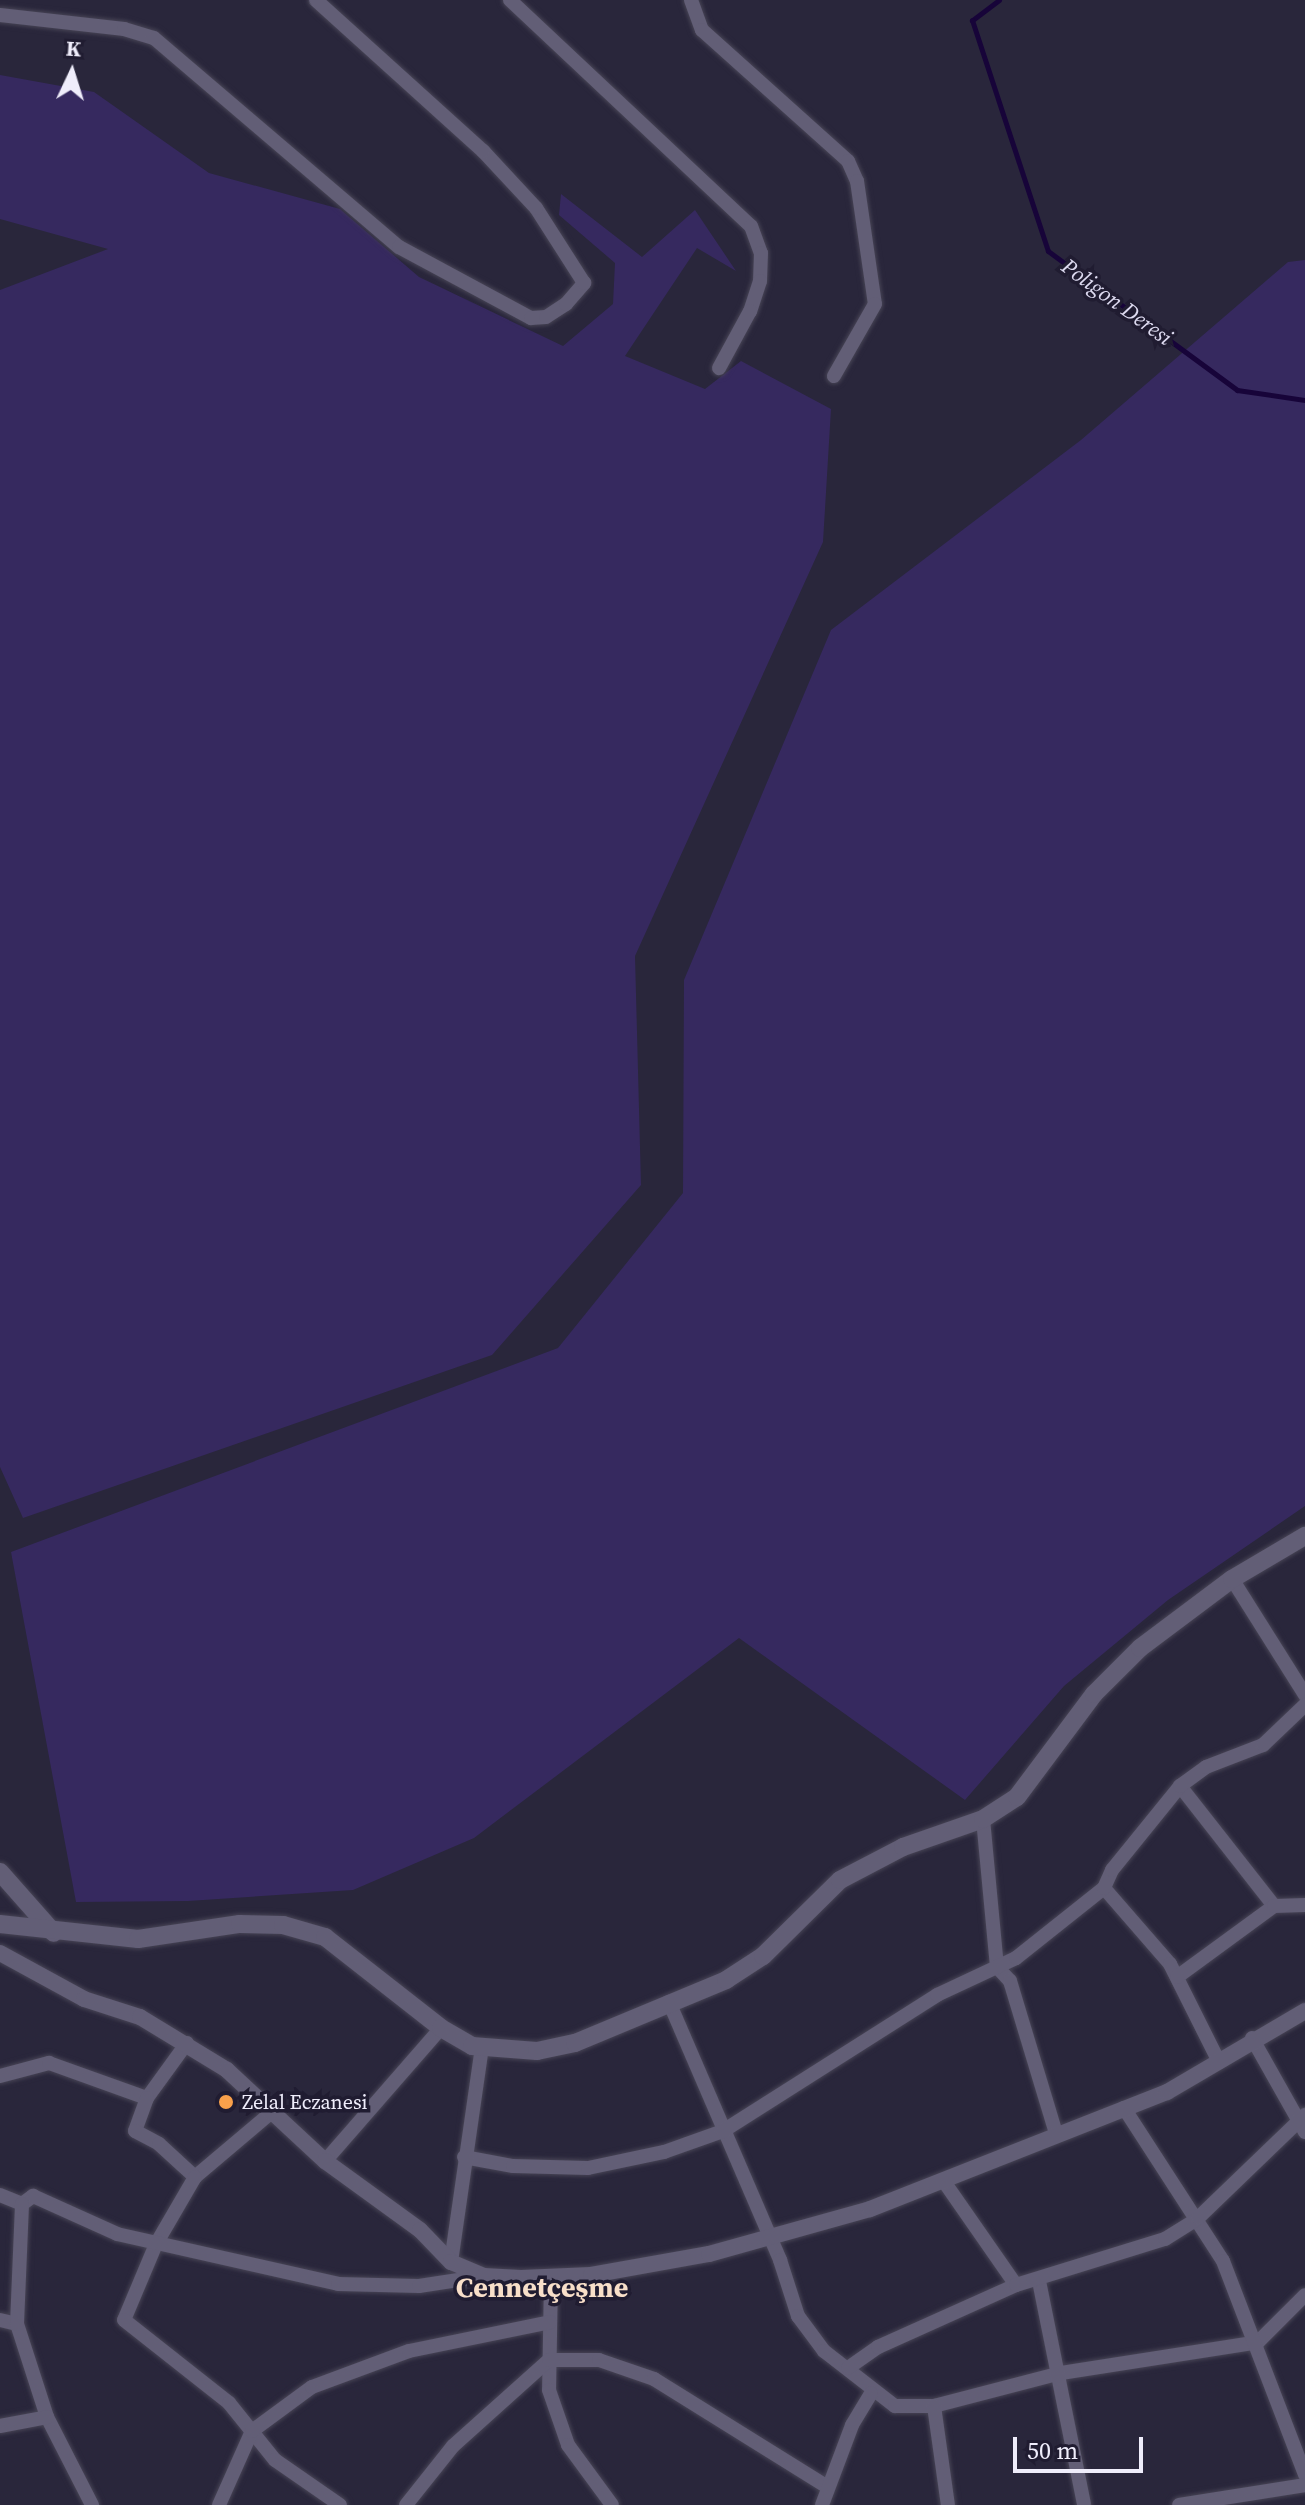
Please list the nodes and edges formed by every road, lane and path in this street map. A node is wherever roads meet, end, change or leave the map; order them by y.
1 (316, 0) edge
2 (691, 0) edge
3 (517, 2) edge
4 (0, 15) edge
5 (719, 368) dead end
6 (834, 376) dead end
7 (1305, 1536) edge
8 (1232, 1579) junction
9 (1305, 1695) edge
10 (1305, 1705) edge
11 (1180, 1786) junction
12 (983, 1819) junction
13 (0, 1872) edge
14 (1104, 1888) junction
15 (1305, 1905) edge
16 (1274, 1906) junction
17 (0, 1924) edge
18 (24, 1930) junction
19 (54, 1933) junction
20 (0, 1936) edge
21 (0, 1953) edge
22 (997, 1967) junction
23 (1177, 1977) junction
24 (669, 2002) junction
25 (1305, 2011) edge
26 (441, 2028) junction
27 (1252, 2038) junction
28 (187, 2043) junction
29 (482, 2046) junction
30 (1219, 2062) junction
31 (0, 2076) edge
32 (147, 2098) junction
33 (1124, 2108) junction
34 (273, 2111) junction
35 (1301, 2117) edge
36 (723, 2131) junction
37 (1305, 2132) edge
38 (1056, 2133) junction
39 (464, 2157) junction
40 (325, 2161) junction
41 (195, 2177) junction
42 (945, 2183) junction
43 (0, 2195) edge
44 (22, 2204) junction
45 (1198, 2218) junction
46 (770, 2240) junction
47 (156, 2244) junction
48 (451, 2262) junction
49 (484, 2276) junction
50 (551, 2279) junction
51 (1039, 2281) junction
52 (1016, 2285) junction
53 (1305, 2295) edge
54 (0, 2320) edge
55 (550, 2322) junction
56 (17, 2324) junction
57 (1258, 2342) junction
58 (549, 2360) junction
59 (848, 2368) junction
60 (1061, 2373) junction
61 (871, 2393) junction
62 (934, 2406) junction
63 (47, 2417) junction
64 (0, 2426) edge
65 (252, 2431) junction
66 (1300, 2443) edge
67 (1305, 2475) edge
68 (1305, 2485) edge
69 (826, 2486) junction
70 (81, 2491) junction
71 (1188, 2504) edge
72 (69, 2505) edge
73 (92, 2505) edge
74 (219, 2505) edge
75 (340, 2505) edge
76 (406, 2505) edge
77 (612, 2505) edge
78 (822, 2505) edge
79 (948, 2505) edge
80 (1084, 2505) edge

1 - 4 street
2 - 6 street
3 - 5 street
7 - 8 main road
8 - 9 street
8 - 12 main road
10 - 11 street
11 - 14 street
11 - 16 street
12 - 22 street
12 - 24 main road
13 - 19 main road
14 - 22 street
14 - 23 street
15 - 16 street
16 - 23 street
17 - 18 main road
18 - 19 main road
18 - 20 main road
19 - 26 main road
21 - 28 street
22 - 36 street
22 - 38 street
23 - 30 street
24 - 29 main road
24 - 36 street
25 - 27 street
26 - 29 main road
26 - 40 street
27 - 30 street
27 - 35 street
28 - 32 street
28 - 34 street
29 - 39 street
30 - 33 street
31 - 32 street
32 - 41 street
33 - 38 street
33 - 45 street
34 - 40 street
34 - 41 street
35 - 37 street
35 - 45 street
36 - 39 street
36 - 46 street
38 - 42 street
39 - 48 street
40 - 48 street
41 - 47 street
42 - 46 street
42 - 52 street
43 - 44 street
44 - 47 street
44 - 56 street
45 - 51 street
45 - 57 street
46 - 50 street
46 - 59 street
47 - 49 street
47 - 65 street
48 - 49 street
49 - 50 street
50 - 55 street
51 - 52 street
51 - 60 street
52 - 59 street
53 - 57 street
54 - 56 street
55 - 58 street
55 - 65 street
56 - 63 street
57 - 60 street
57 - 66 street
58 - 69 street
58 - 76 street
58 - 77 street
59 - 61 street
60 - 62 street
60 - 80 street
61 - 62 street
61 - 69 street
62 - 79 street
63 - 64 street
63 - 70 street
65 - 74 street
65 - 75 street
66 - 67 street
68 - 71 street
69 - 78 street
70 - 72 street
70 - 73 street

